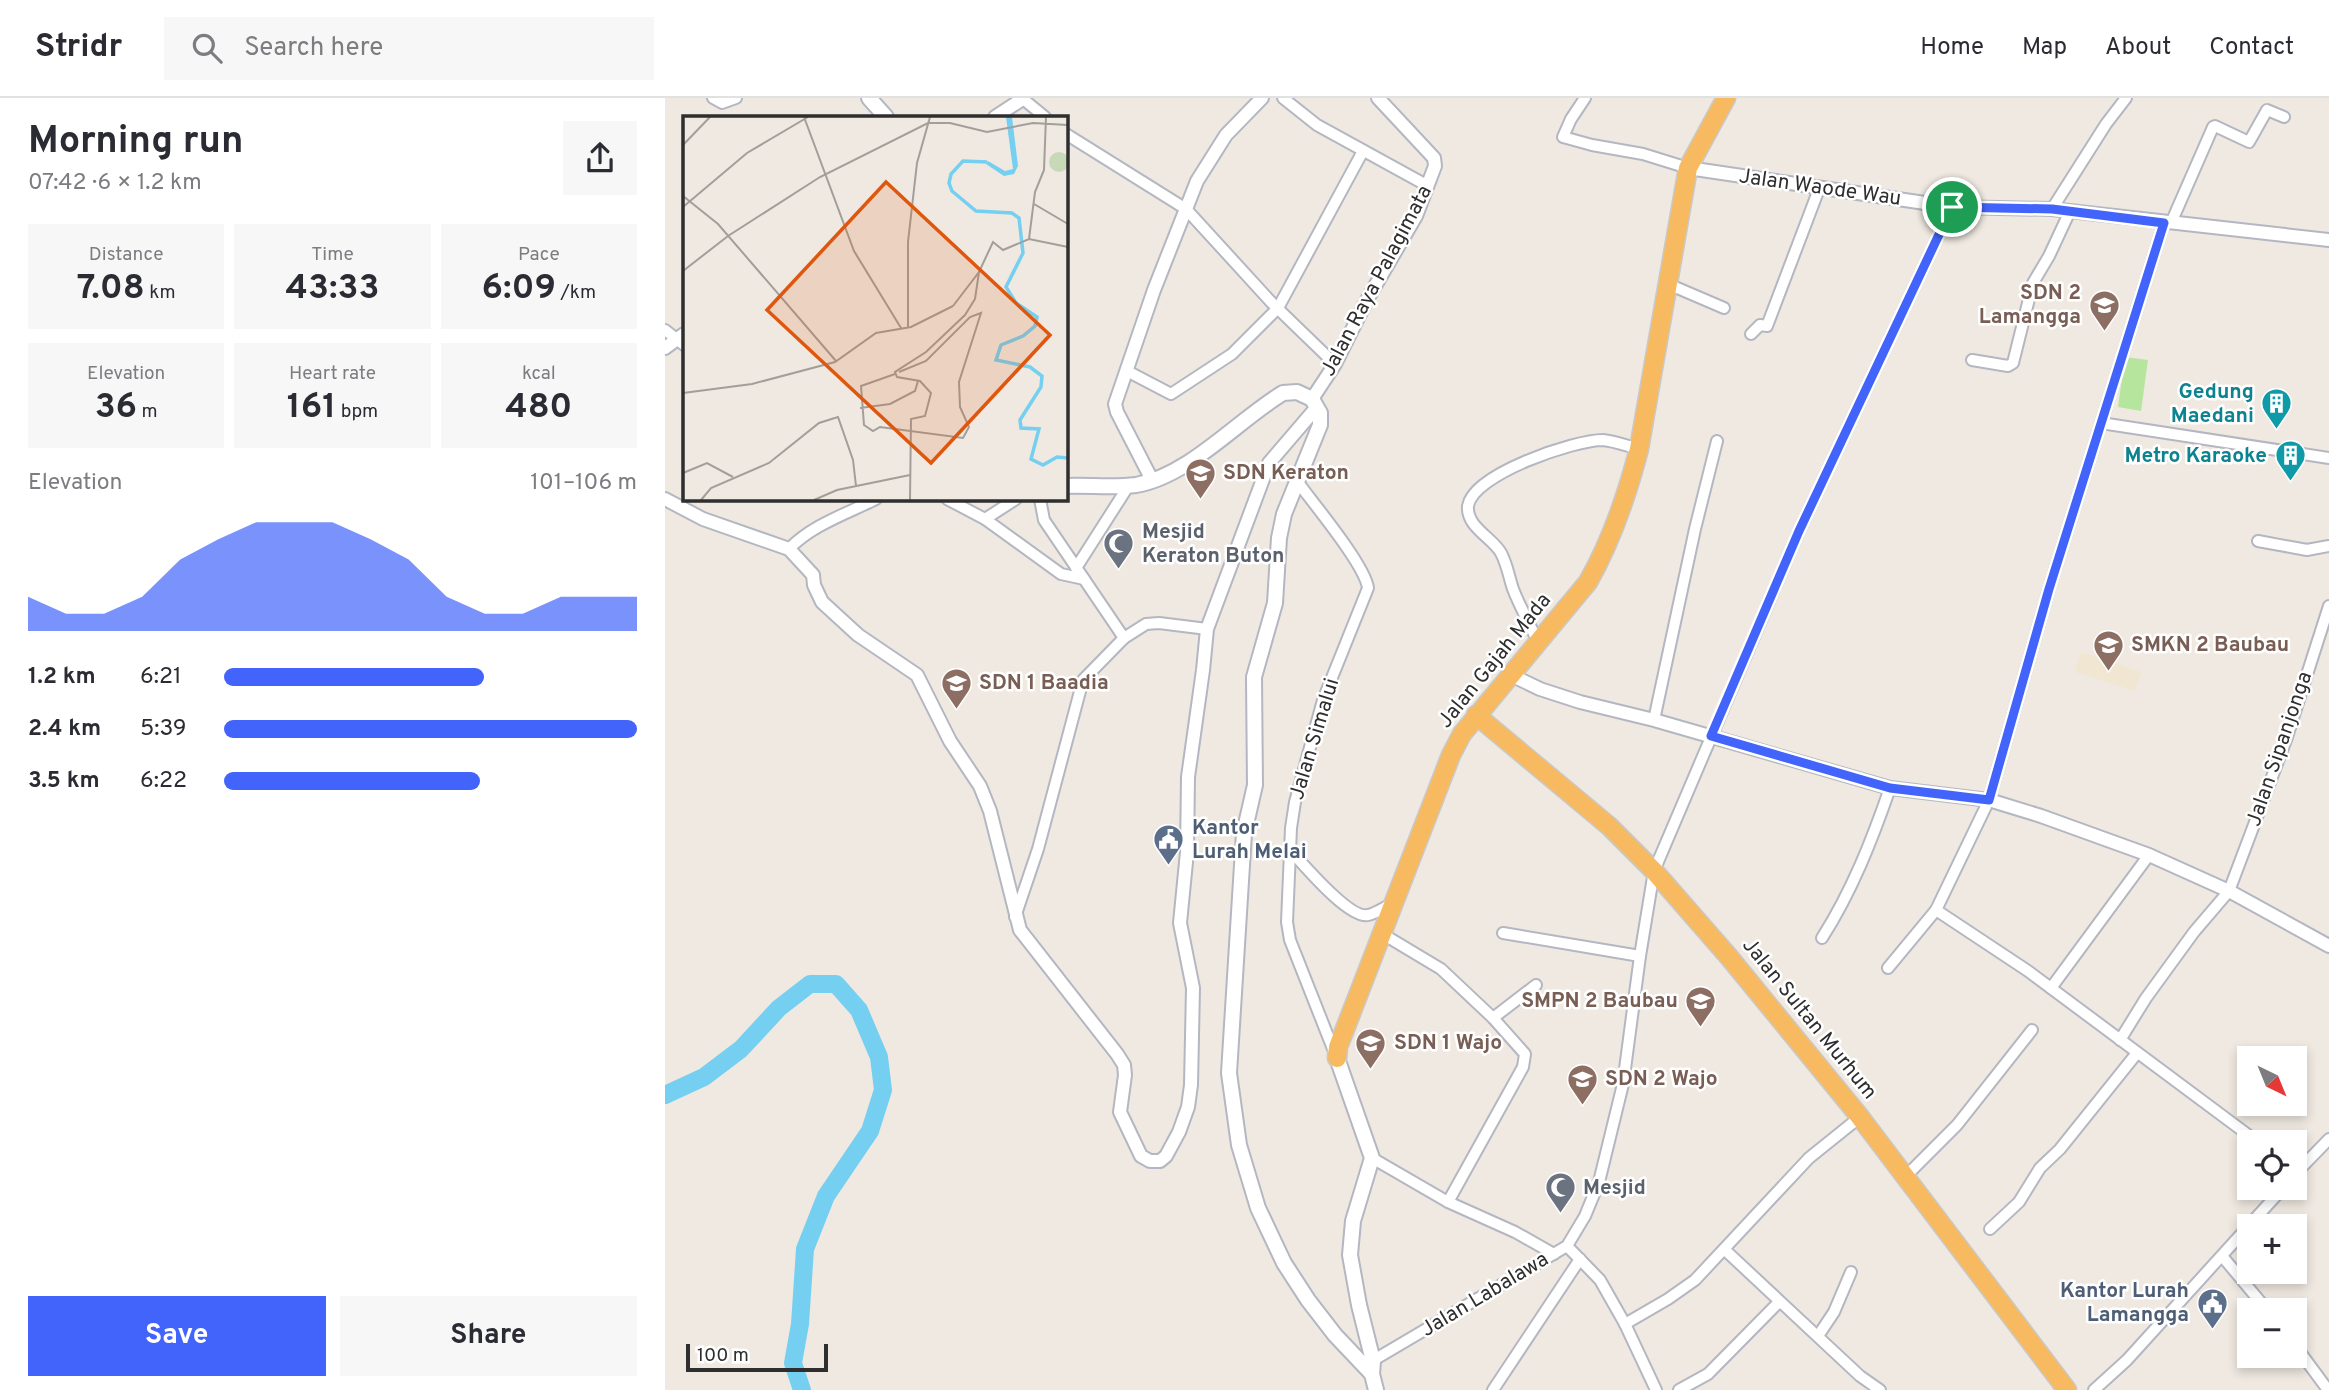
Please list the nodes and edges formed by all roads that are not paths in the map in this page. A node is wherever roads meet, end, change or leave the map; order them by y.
1 (713, 98) edge
2 (736, 98) edge
3 (869, 98) edge
4 (1262, 98) edge
5 (1283, 98) edge
6 (1378, 98) edge
7 (1585, 98) edge
8 (1726, 98) edge
9 (2126, 98) edge
10 (1023, 99) edge
11 (885, 116) edge
12 (997, 116) edge
13 (1044, 116) edge
14 (2284, 117) dead end
15 (1070, 137) edge
16 (1363, 151) junction
17 (1688, 168) junction
18 (1428, 186) junction
19 (1819, 190) junction
20 (1952, 207) junction
21 (1186, 209) junction
22 (2052, 209) junction
23 (2070, 211) junction
24 (2168, 223) junction
25 (2329, 240) edge
26 (1668, 284) junction
27 (1278, 308) junction
28 (1724, 309) dead end
29 (665, 330) edge
30 (1751, 334) dead end
31 (681, 339) edge
32 (665, 348) edge
33 (1972, 360) dead end
34 (1335, 364) junction
35 (1127, 371) junction
36 (1315, 403) junction
37 (2101, 423) junction
38 (1717, 441) dead end
39 (1639, 449) junction
40 (2329, 458) edge
41 (1152, 480) junction
42 (1297, 481) junction
43 (1067, 485) edge
44 (1129, 485) junction
45 (665, 499) edge
46 (874, 500) edge
47 (949, 500) edge
48 (1014, 500) edge
49 (1040, 500) edge
50 (985, 519) junction
51 (2257, 541) dead end
52 (2329, 547) edge
53 (789, 549) junction
54 (1076, 568) junction
55 (1084, 579) junction
56 (2329, 606) edge
57 (1207, 629) junction
58 (1124, 638) junction
59 (1538, 642) junction
60 (1511, 675) junction
61 (1475, 715) junction
62 (1654, 720) junction
63 (1711, 736) junction
64 (1890, 788) junction
65 (1989, 800) junction
66 (1291, 851) junction
67 (2150, 855) junction
68 (1654, 871) junction
69 (2229, 891) junction
70 (1394, 903) junction
71 (1936, 910) junction
72 (1015, 917) junction
73 (1381, 933) junction
74 (1503, 933) dead end
75 (1822, 938) dead end
76 (2329, 946) edge
77 (1640, 956) junction
78 (1888, 968) dead end
79 (1535, 985) dead end
80 (2051, 988) junction
81 (1493, 1018) junction
82 (2032, 1030) dead end
83 (2120, 1040) junction
84 (2137, 1053) junction
85 (1337, 1058) junction
86 (1860, 1117) junction
87 (2241, 1130) edge
88 (2329, 1139) edge
89 (1372, 1158) junction
90 (2307, 1160) edge
91 (1906, 1175) junction
92 (2272, 1200) edge
93 (1448, 1202) junction
94 (1990, 1229) dead end
95 (1567, 1246) junction
96 (1725, 1250) junction
97 (1554, 1254) junction
98 (2222, 1256) junction
99 (1580, 1259) junction
100 (1851, 1272) dead end
101 (2257, 1298) edge
102 (1779, 1302) junction
103 (1625, 1324) junction
104 (1818, 1336) junction
105 (2307, 1362) edge
106 (1370, 1367) junction
107 (1376, 1390) edge
108 (1493, 1390) edge
109 (1656, 1390) edge
110 (1679, 1390) edge
111 (1880, 1390) edge
112 (2067, 1390) edge
113 (2094, 1390) edge
114 (2328, 1390) edge

1 - 2 street
3 - 11 main road
4 - 21 street
5 - 16 street
6 - 18 street, Jalan Raya Palagimata
7 - 17 street
8 - 17 highway, Jalan Gajah Mada
9 - 22 street
10 - 12 street
10 - 13 street
14 - 24 street
15 - 21 street
16 - 18 street
16 - 27 street
17 - 19 street, Jalan Waode Wau
17 - 26 highway, Jalan Gajah Mada
18 - 34 street, Jalan Raya Palagimata
19 - 20 street, Jalan Waode Wau
19 - 30 street
20 - 22 street, Jalan Waode Wau
20 - 63 street
21 - 27 street
21 - 35 street
22 - 23 street, Jalan Waode Wau
23 - 24 street, Jalan Waode Wau
23 - 33 street
24 - 25 street, Jalan Waode Wau
24 - 37 street
26 - 28 street
26 - 39 highway, Jalan Gajah Mada
27 - 34 street
27 - 35 street
29 - 31 street
31 - 32 street
34 - 36 street, Jalan Raya Palagimata
35 - 41 street
36 - 41 main road
36 - 42 main road
36 - 57 street, Jalan Raya Palagimata
37 - 40 street
37 - 65 street
38 - 62 street
39 - 59 highway, Jalan Gajah Mada
39 - 59 street
41 - 44 main road
42 - 66 street, Jalan Simalui
42 - 106 main road
43 - 44 main road
44 - 54 street
45 - 53 street
46 - 53 street
47 - 50 street
48 - 50 street
49 - 54 street
50 - 55 street
51 - 52 street
53 - 72 street
54 - 55 street
55 - 58 street
56 - 69 street, Jalan Sipanjonga
57 - 58 street
57 - 72 street, Jalan Raya Palagimata
58 - 72 street
59 - 60 highway, Jalan Gajah Mada
60 - 61 highway, Jalan Gajah Mada
60 - 62 street
61 - 68 highway, Jalan Sultan Murhum
61 - 70 highway, Jalan Gajah Mada
62 - 63 street
63 - 64 street
63 - 68 street
64 - 65 street
64 - 75 street
65 - 67 street
65 - 71 street
66 - 70 street
66 - 85 street, Jalan Simalui
67 - 69 street
67 - 80 street
68 - 77 street
68 - 86 highway, Jalan Sultan Murhum
69 - 76 street
69 - 83 street, Jalan Sipanjonga
70 - 73 highway, Jalan Gajah Mada
71 - 78 street
71 - 80 street
73 - 81 street
73 - 85 highway, Jalan Gajah Mada
74 - 77 street
77 - 95 street
79 - 81 street
80 - 83 street
81 - 93 street
82 - 91 street
83 - 84 street
84 - 87 street
84 - 94 street
85 - 89 main road
86 - 91 highway, Jalan Sultan Murhum
86 - 96 street
88 - 90 street
89 - 93 street
89 - 106 main road
91 - 112 highway, Jalan Sultan Murhum
92 - 98 street
93 - 97 street
95 - 97 street, Jalan Labalawa
95 - 99 street, Jalan Labalawa
96 - 102 street
96 - 103 street
97 - 106 street, Jalan Labalawa
98 - 101 street
98 - 113 street
99 - 103 street, Jalan Labalawa
99 - 108 street
100 - 104 street
102 - 104 street
102 - 110 street
103 - 109 street, Jalan Labalawa
104 - 111 street
105 - 114 street
106 - 107 main road

